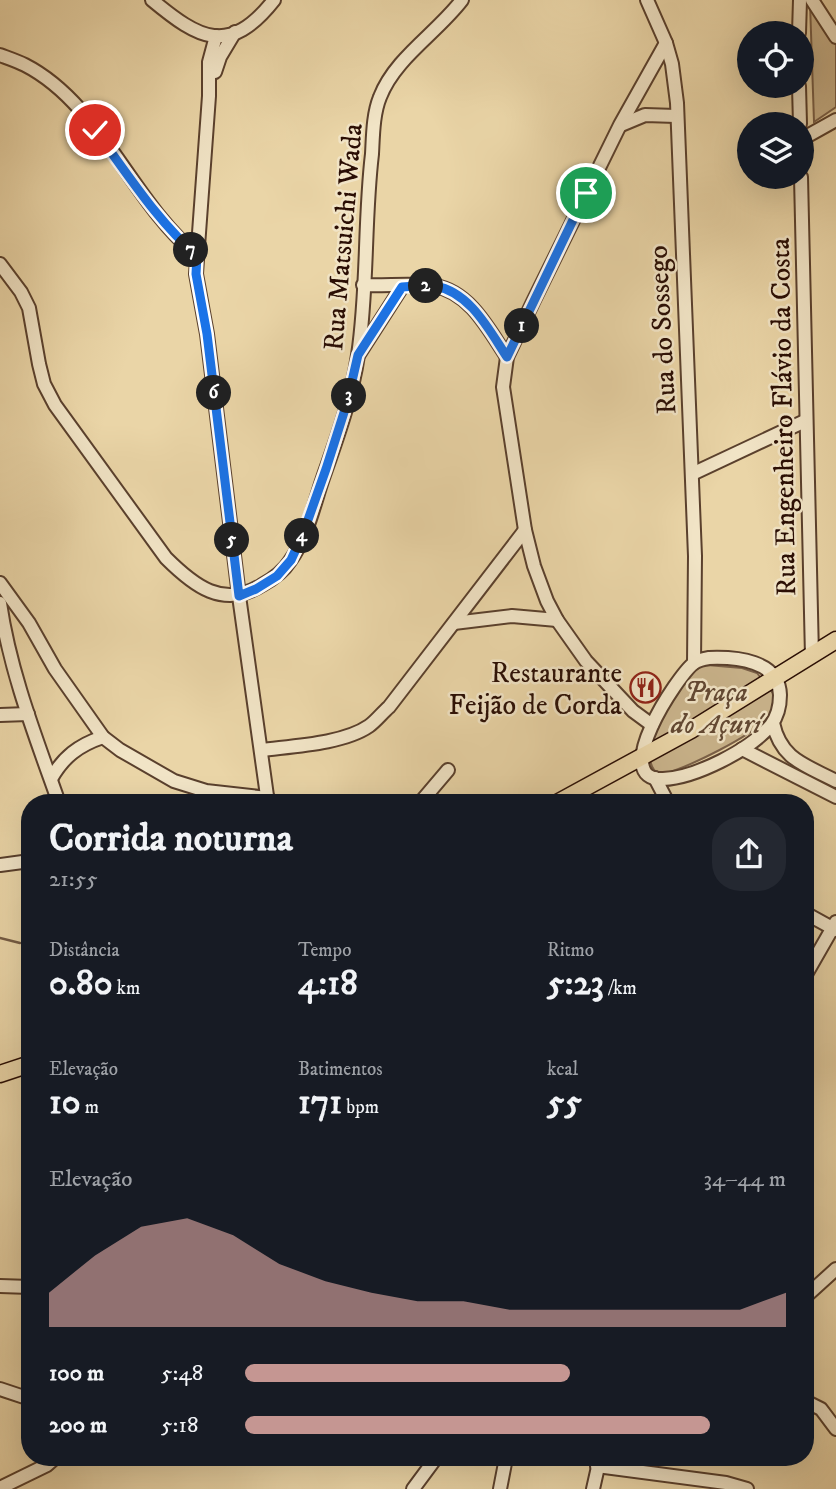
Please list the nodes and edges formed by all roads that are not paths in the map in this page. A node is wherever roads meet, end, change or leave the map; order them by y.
1 (152, 0) edge
2 (274, 0) edge
3 (462, 0) edge
4 (647, 0) edge
5 (800, 0) edge
6 (812, 0) edge
7 (799, 21) edge
8 (193, 32) junction
9 (235, 32) junction
10 (216, 36) junction
11 (836, 37) edge
12 (666, 43) junction
13 (0, 55) edge
14 (209, 62) junction
15 (209, 96) junction
16 (676, 116) junction
17 (836, 120) edge
18 (620, 125) junction
19 (814, 132) edge
20 (801, 189) edge
21 (197, 255) junction
22 (0, 264) edge
23 (363, 285) junction
24 (402, 287) junction
25 (358, 355) junction
26 (507, 357) junction
27 (806, 421) junction
28 (692, 474) junction
29 (525, 530) junction
30 (0, 583) edge
31 (239, 596) junction
32 (0, 601) edge
33 (557, 620) junction
34 (29, 623) junction
35 (454, 623) junction
36 (836, 641) edge
37 (812, 656) junction
38 (694, 663) junction
39 (776, 678) junction
40 (28, 714) junction
41 (0, 715) edge
42 (773, 723) junction
43 (652, 725) junction
44 (103, 737) junction
45 (742, 749) junction
46 (261, 750) junction
47 (641, 759) junction
48 (800, 762) junction
49 (448, 770) dead end
50 (793, 774) junction
51 (655, 778) junction
52 (51, 779) junction
53 (836, 781) edge
54 (57, 794) edge
55 (225, 794) edge
56 (267, 794) edge
57 (428, 794) edge
58 (574, 794) edge
59 (663, 794) edge
60 (836, 797) edge
61 (21, 862) edge
62 (0, 864) edge
63 (814, 917) edge
64 (835, 927) edge
65 (814, 961) edge
66 (21, 1067) edge
67 (0, 1074) edge
68 (836, 1270) edge
69 (0, 1286) edge
70 (21, 1287) edge
71 (814, 1289) edge
72 (0, 1389) edge
73 (21, 1396) edge
74 (814, 1406) edge
75 (836, 1429) edge
76 (45, 1466) edge
77 (430, 1466) edge
78 (504, 1466) edge
79 (597, 1466) edge
80 (611, 1466) edge
81 (662, 1482) edge
82 (0, 1488) edge
83 (413, 1489) edge
84 (500, 1489) edge
85 (593, 1489) edge
86 (747, 1489) edge

1 - 8 street
2 - 9 street
3 - 23 street, Rua Matsuichi Wada
4 - 12 street, Rua do Sossego
5 - 7 street
6 - 11 street
8 - 10 street
8 - 14 street
9 - 10 street
9 - 15 street
10 - 14 street
12 - 16 street, Rua do Sossego
12 - 18 street
13 - 21 street
14 - 15 street
15 - 21 street
16 - 18 street
16 - 28 street, Rua do Sossego
17 - 19 street
18 - 26 street
20 - 27 street, Rua Engenheiro Flávio da Costa
21 - 31 street
22 - 31 street
23 - 24 street
23 - 25 street, Rua Matsuichi Wada
24 - 25 street
24 - 26 street
25 - 31 street, Rua Matsuichi Wada
26 - 29 street
27 - 28 street
27 - 37 street, Rua Engenheiro Flávio da Costa
28 - 38 street, Rua do Sossego
29 - 33 street
29 - 35 street
30 - 34 street
31 - 46 street
32 - 34 street
32 - 40 street
33 - 35 street
33 - 43 street
34 - 44 street
35 - 46 street
36 - 37 main road
37 - 39 main road
38 - 39 street
38 - 43 street
39 - 42 street
39 - 47 main road
40 - 41 street
40 - 52 street
42 - 45 street
42 - 48 street
43 - 47 street
44 - 52 street
44 - 55 street
45 - 50 street
45 - 51 street
46 - 56 street
47 - 51 street
47 - 58 main road
48 - 50 street
48 - 53 street
49 - 57 street
50 - 60 street
51 - 59 street
52 - 54 street
61 - 62 street
63 - 64 street
64 - 65 street
66 - 67 main road
68 - 71 street
69 - 70 street
72 - 73 street
74 - 75 street
76 - 82 street
77 - 83 street
78 - 84 street
79 - 85 street
80 - 81 street
81 - 86 street

